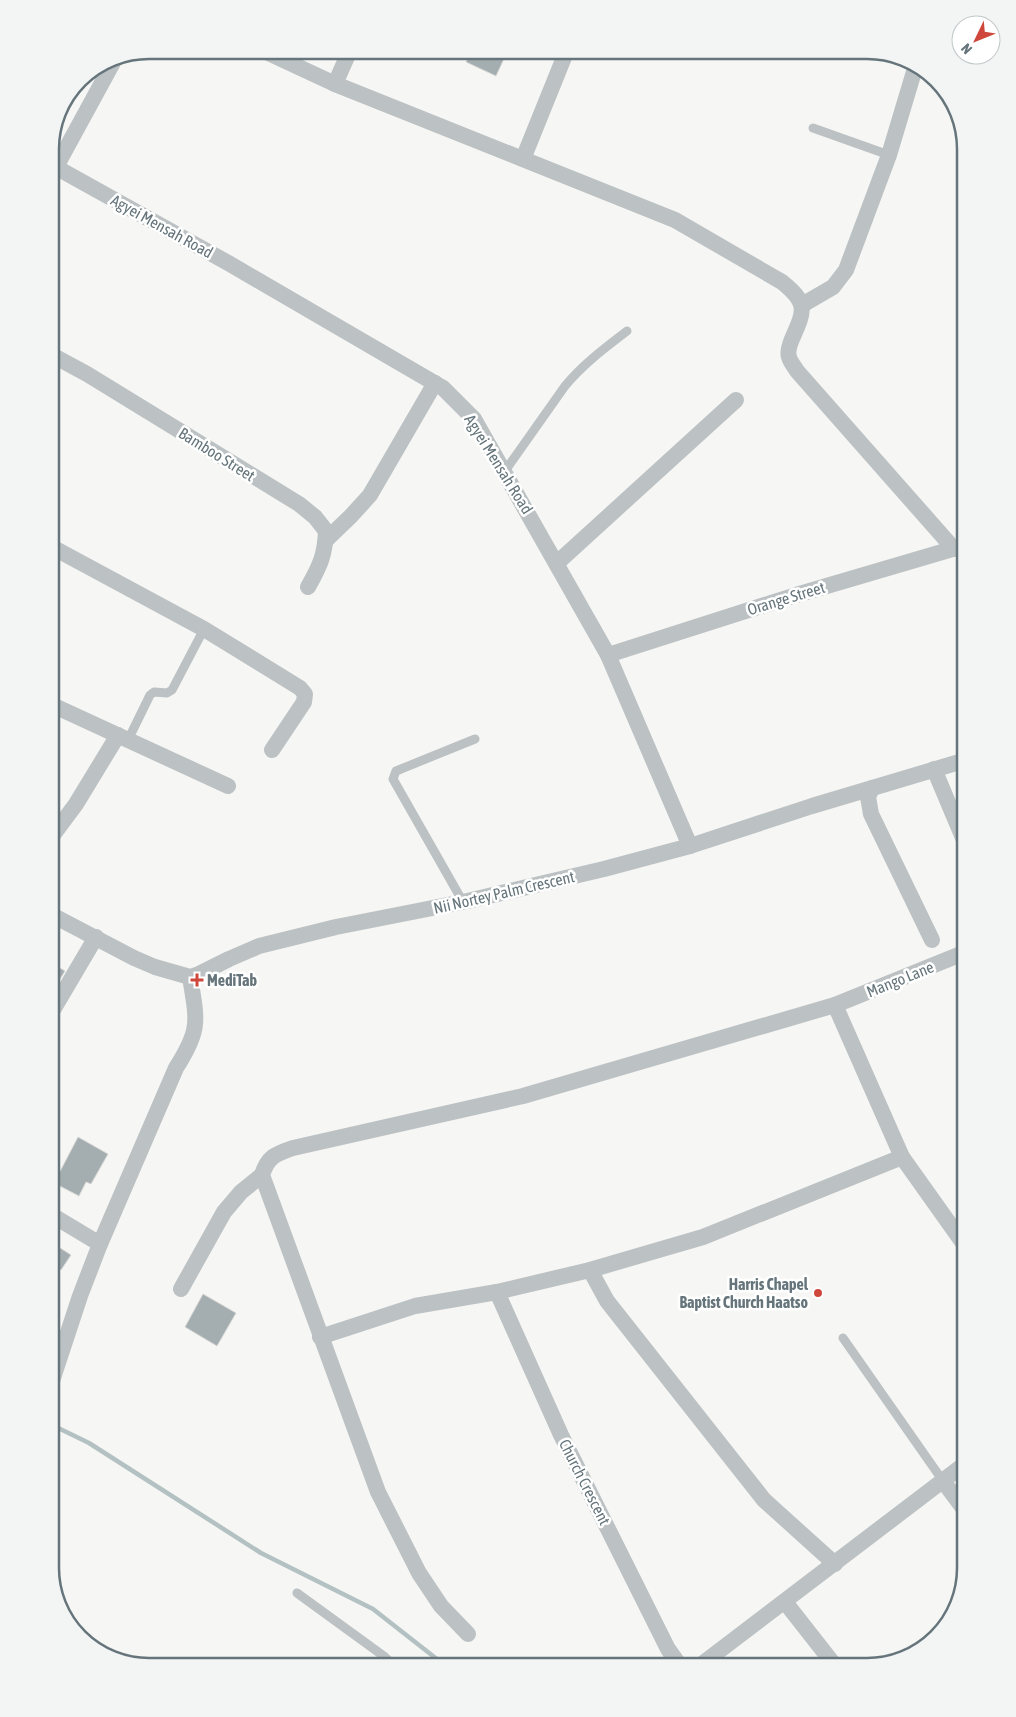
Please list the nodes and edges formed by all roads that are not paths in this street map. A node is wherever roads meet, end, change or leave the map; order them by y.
1 (281, 59) edge
2 (346, 59) edge
3 (563, 59) edge
4 (109, 68) edge
5 (914, 72) edge
6 (335, 84) junction
7 (813, 128) dead end
8 (890, 155) junction
9 (59, 156) edge
10 (523, 159) junction
11 (59, 169) edge
12 (802, 305) junction
13 (627, 331) dead end
14 (59, 359) edge
15 (434, 383) junction
16 (736, 400) dead end
17 (505, 471) junction
18 (326, 540) junction
19 (957, 544) edge
20 (957, 548) edge
21 (59, 551) edge
22 (557, 563) junction
23 (308, 587) dead end
24 (204, 629) junction
25 (608, 654) junction
26 (59, 708) edge
27 (123, 738) junction
28 (475, 739) dead end
29 (272, 750) dead end
30 (957, 763) edge
31 (934, 769) junction
32 (228, 786) dead end
33 (872, 788) junction
34 (957, 824) edge
35 (59, 827) edge
36 (690, 846) junction
37 (463, 902) junction
38 (59, 918) edge
39 (96, 937) junction
40 (932, 940) dead end
41 (957, 956) edge
42 (190, 977) junction
43 (59, 1000) edge
44 (835, 1005) junction
45 (902, 1157) junction
46 (262, 1175) junction
47 (59, 1219) edge
48 (957, 1234) edge
49 (100, 1244) junction
50 (590, 1270) junction
51 (181, 1289) dead end
52 (497, 1292) junction
53 (320, 1337) junction
54 (843, 1338) dead end
55 (59, 1360) edge
56 (957, 1470) edge
57 (943, 1482) junction
58 (957, 1500) edge
59 (835, 1564) junction
60 (297, 1593) dead end
61 (785, 1602) junction
62 (468, 1634) dead end
63 (386, 1658) edge
64 (674, 1658) edge
65 (710, 1658) edge
66 (829, 1658) edge

1 - 6 street
2 - 6 street
3 - 10 street
4 - 9 street
5 - 8 street
6 - 10 street
7 - 8 lane
8 - 12 street
10 - 12 street
11 - 15 street, Agyei Mensah Road
12 - 19 street
13 - 17 lane
14 - 18 street, Bamboo Street
15 - 17 street, Agyei Mensah Road
15 - 18 street
16 - 22 street
17 - 22 street, Agyei Mensah Road
18 - 23 street
20 - 25 street, Orange Street
21 - 24 street
22 - 25 street, Agyei Mensah Road
24 - 27 lane
24 - 29 street
25 - 36 street, Agyei Mensah Road
26 - 27 street
27 - 32 street
27 - 35 street
28 - 37 lane
30 - 31 street, Nii Nortey Palm Crescent
31 - 33 street, Nii Nortey Palm Crescent
31 - 34 street
33 - 36 street, Nii Nortey Palm Crescent
33 - 40 street
36 - 37 street, Nii Nortey Palm Crescent
37 - 42 street, Nii Nortey Palm Crescent
38 - 39 street
39 - 42 street
39 - 43 street
41 - 44 street, Mango Lane
42 - 49 street
44 - 45 street
44 - 46 street, Mango Lane
45 - 48 street
45 - 50 street
46 - 51 street, Mango Lane
46 - 53 street
47 - 49 street
49 - 55 street
50 - 52 street
50 - 59 street
52 - 53 street
52 - 64 street, Church Crescent
53 - 62 street
54 - 57 lane
56 - 57 street
57 - 58 street
57 - 59 street
59 - 61 street
60 - 63 lane
61 - 65 street
61 - 66 street

